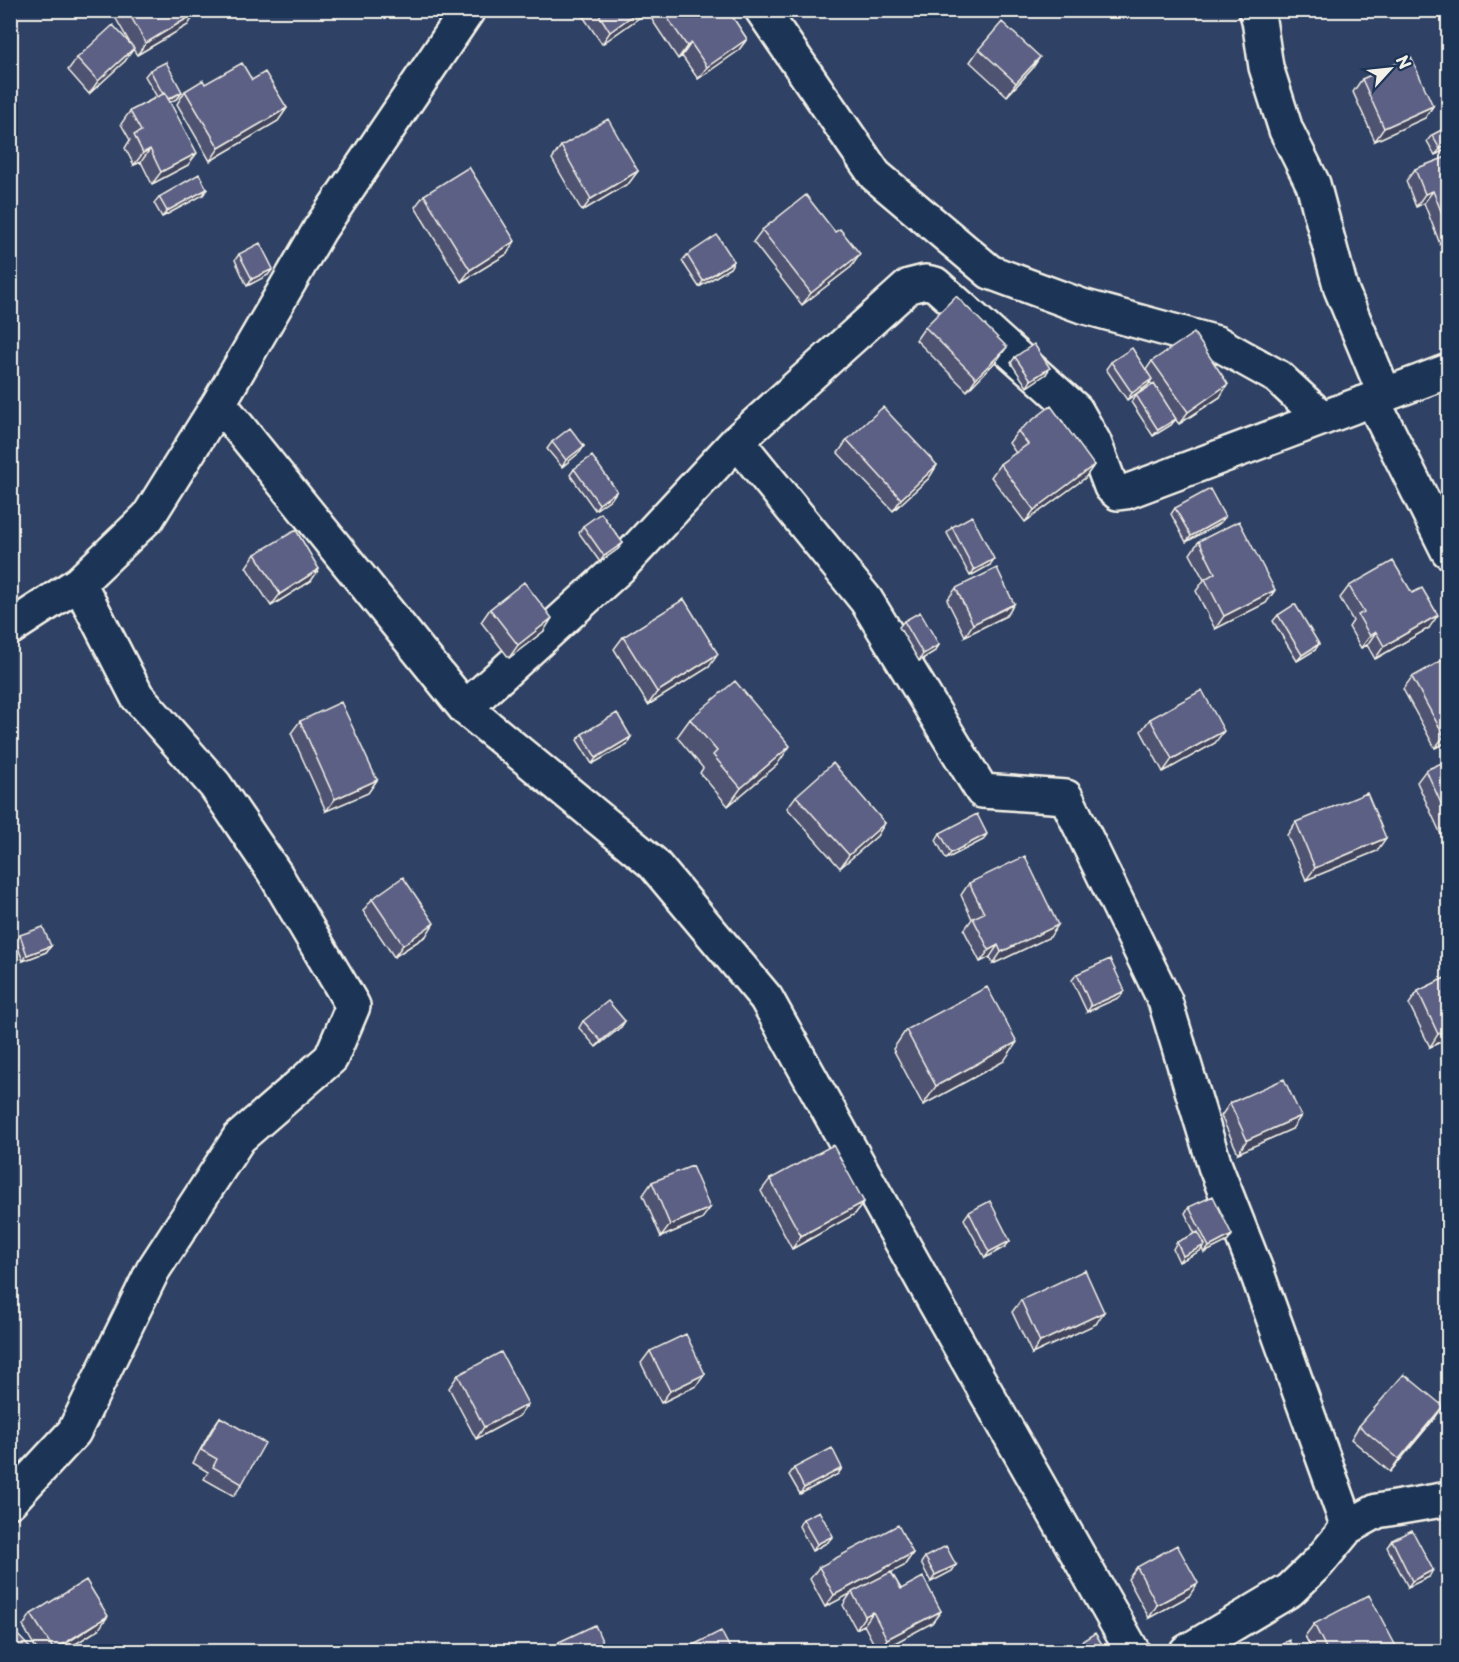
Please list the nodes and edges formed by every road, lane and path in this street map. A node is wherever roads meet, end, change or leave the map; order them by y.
1 (468, 10) edge
2 (762, 10) edge
3 (1256, 10) edge
4 (1449, 371) edge
5 (1378, 397) junction
6 (219, 403) junction
7 (1322, 418) junction
8 (737, 441) junction
9 (1449, 550) edge
10 (79, 583) junction
11 (10, 628) edge
12 (465, 708) junction
13 (1449, 1499) edge
14 (10, 1501) edge
15 (1348, 1527) junction
16 (1133, 1652) edge
17 (1186, 1652) edge

1 - 6 street
2 - 7 street
3 - 5 street
4 - 5 street
5 - 7 street
5 - 9 street
6 - 10 street
6 - 12 street
7 - 8 street
8 - 12 street
8 - 15 street
10 - 11 street
10 - 14 street
12 - 16 street
13 - 15 street
15 - 17 street

